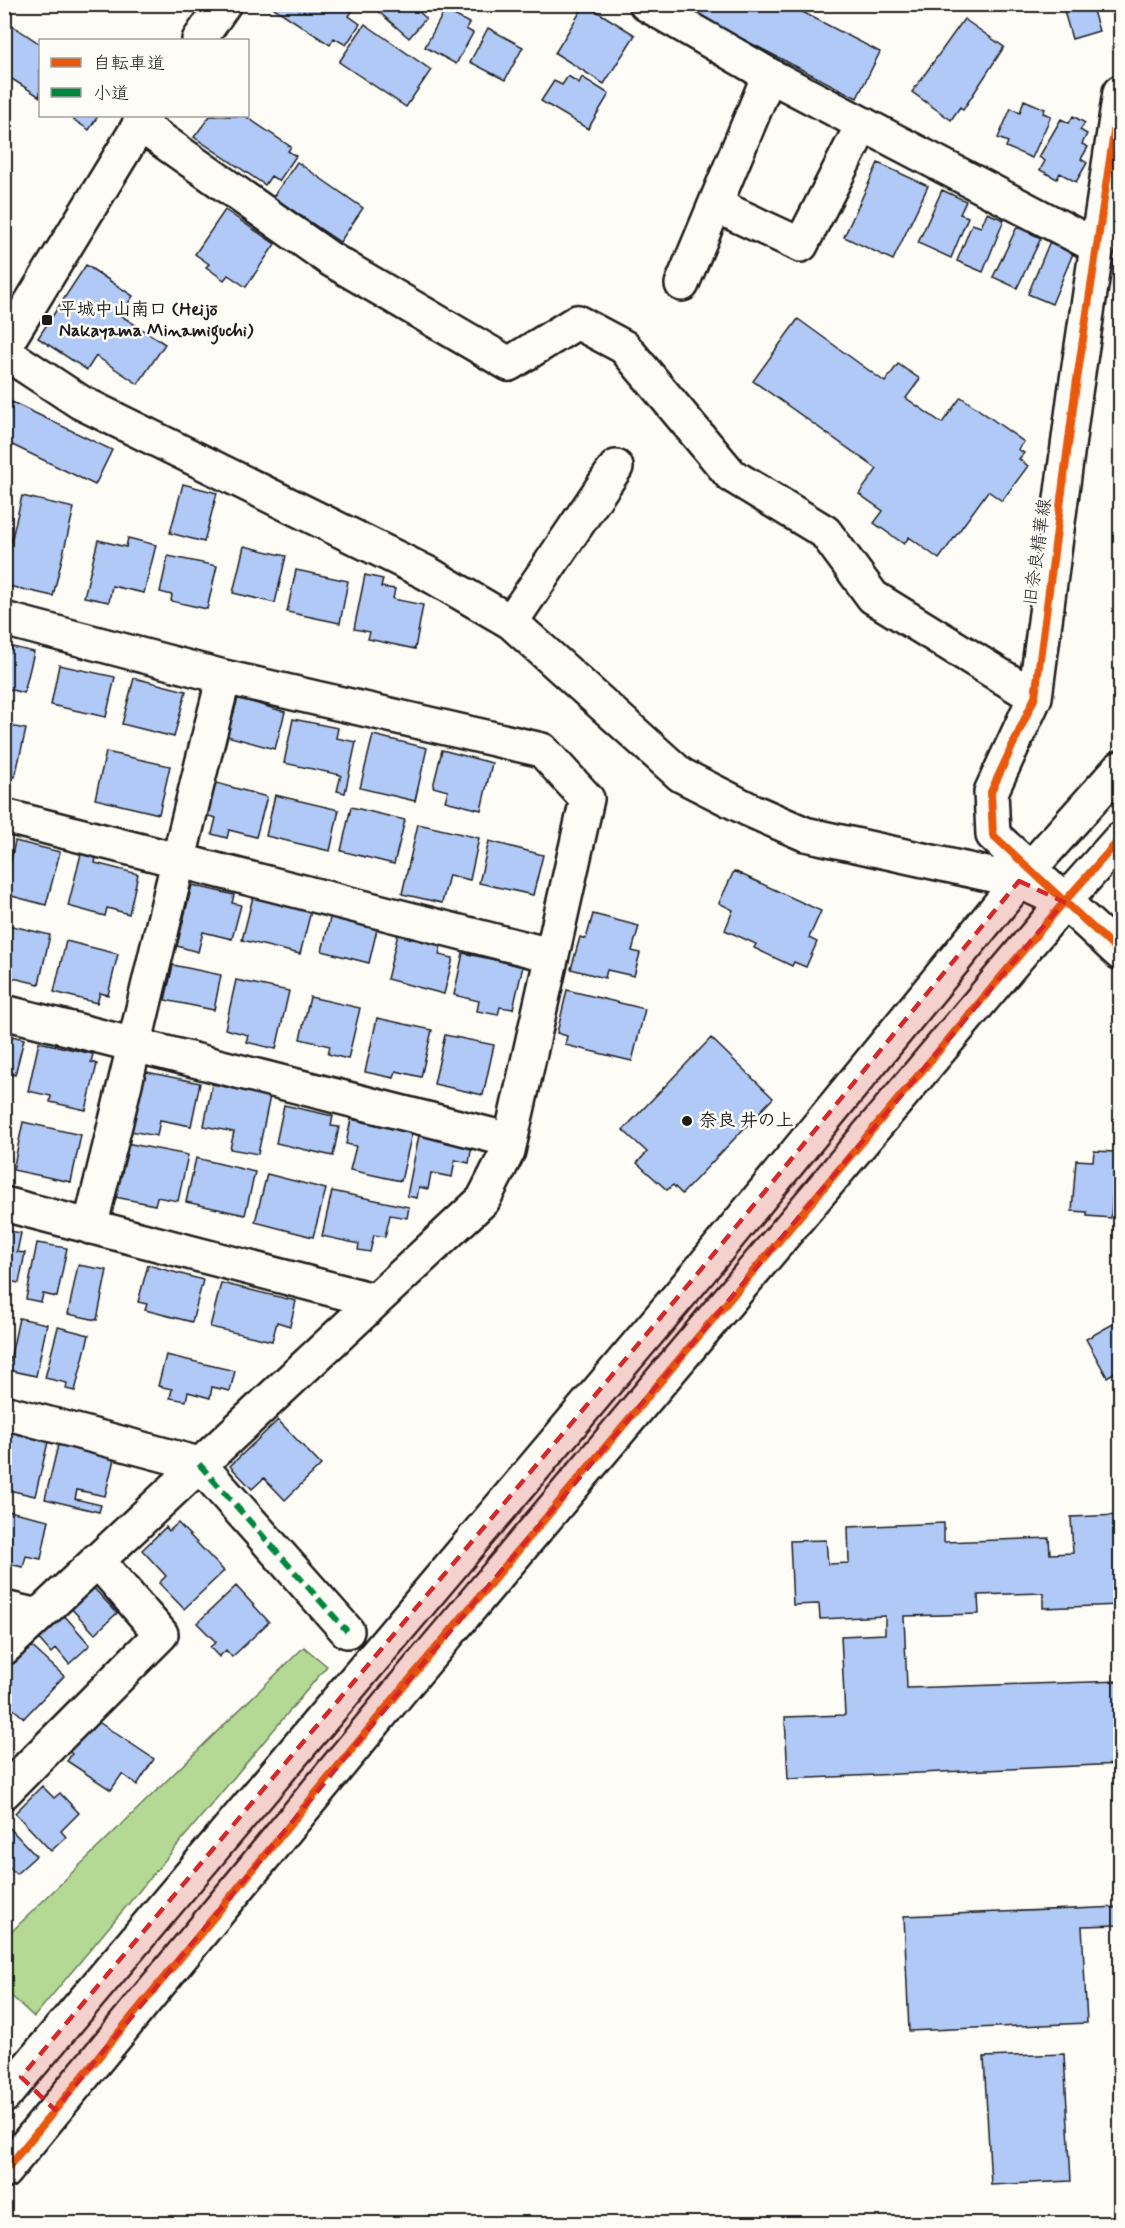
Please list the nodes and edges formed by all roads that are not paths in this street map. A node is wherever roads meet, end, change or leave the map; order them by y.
1 (224, 4) edge
2 (646, 4) edge
3 (200, 39) edge
4 (769, 75) junction
5 (1120, 92) edge
6 (142, 120) edge
7 (863, 124) junction
8 (715, 205) junction
9 (1098, 247) junction
10 (682, 284) dead end
11 (4, 347) edge
12 (4, 352) edge
13 (616, 467) dead end
14 (4, 619) edge
15 (511, 622) junction
16 (224, 677) junction
17 (1035, 697) junction
18 (1120, 768) edge
19 (4, 816) edge
20 (1120, 839) edge
21 (176, 861) junction
22 (1024, 874) junction
23 (1064, 902) junction
24 (1120, 953) edge
25 (550, 955) junction
26 (4, 1012) edge
27 (135, 1046) junction
28 (510, 1140) junction
29 (4, 1204) edge
30 (90, 1227) junction
31 (373, 1300) junction
32 (4, 1412) edge
33 (199, 1464) junction
34 (98, 1560) junction
35 (4, 1608) edge
36 (38, 1616) junction
37 (347, 1631) dead end
38 (4, 1648) edge
39 (4, 1792) edge
40 (10, 2078) edge
41 (55, 2110) junction
42 (4, 2172) edge

1 - 3 street
2 - 4 street
4 - 7 street
4 - 8 street
5 - 9 street, 旧奈良精華線
6 - 11 street
6 - 17 street
7 - 8 street
7 - 9 street
8 - 10 street
9 - 17 street, 旧奈良精華線
12 - 15 street
13 - 15 street
14 - 16 street
15 - 22 street
16 - 21 street
16 - 25 street
17 - 22 street, 旧奈良精華線
18 - 22 street
19 - 21 street
20 - 23 street
21 - 25 street
21 - 27 street
22 - 23 street, 旧奈良精華線
22 - 40 street
23 - 24 street, 旧奈良精華線
23 - 41 street
25 - 28 street
26 - 27 street
27 - 28 street
27 - 30 street
28 - 31 street
29 - 30 street
30 - 31 street
31 - 33 street
32 - 33 street
33 - 34 street
33 - 37 street
34 - 36 street
34 - 39 street
35 - 36 street
36 - 38 street
40 - 41 street
41 - 42 street

